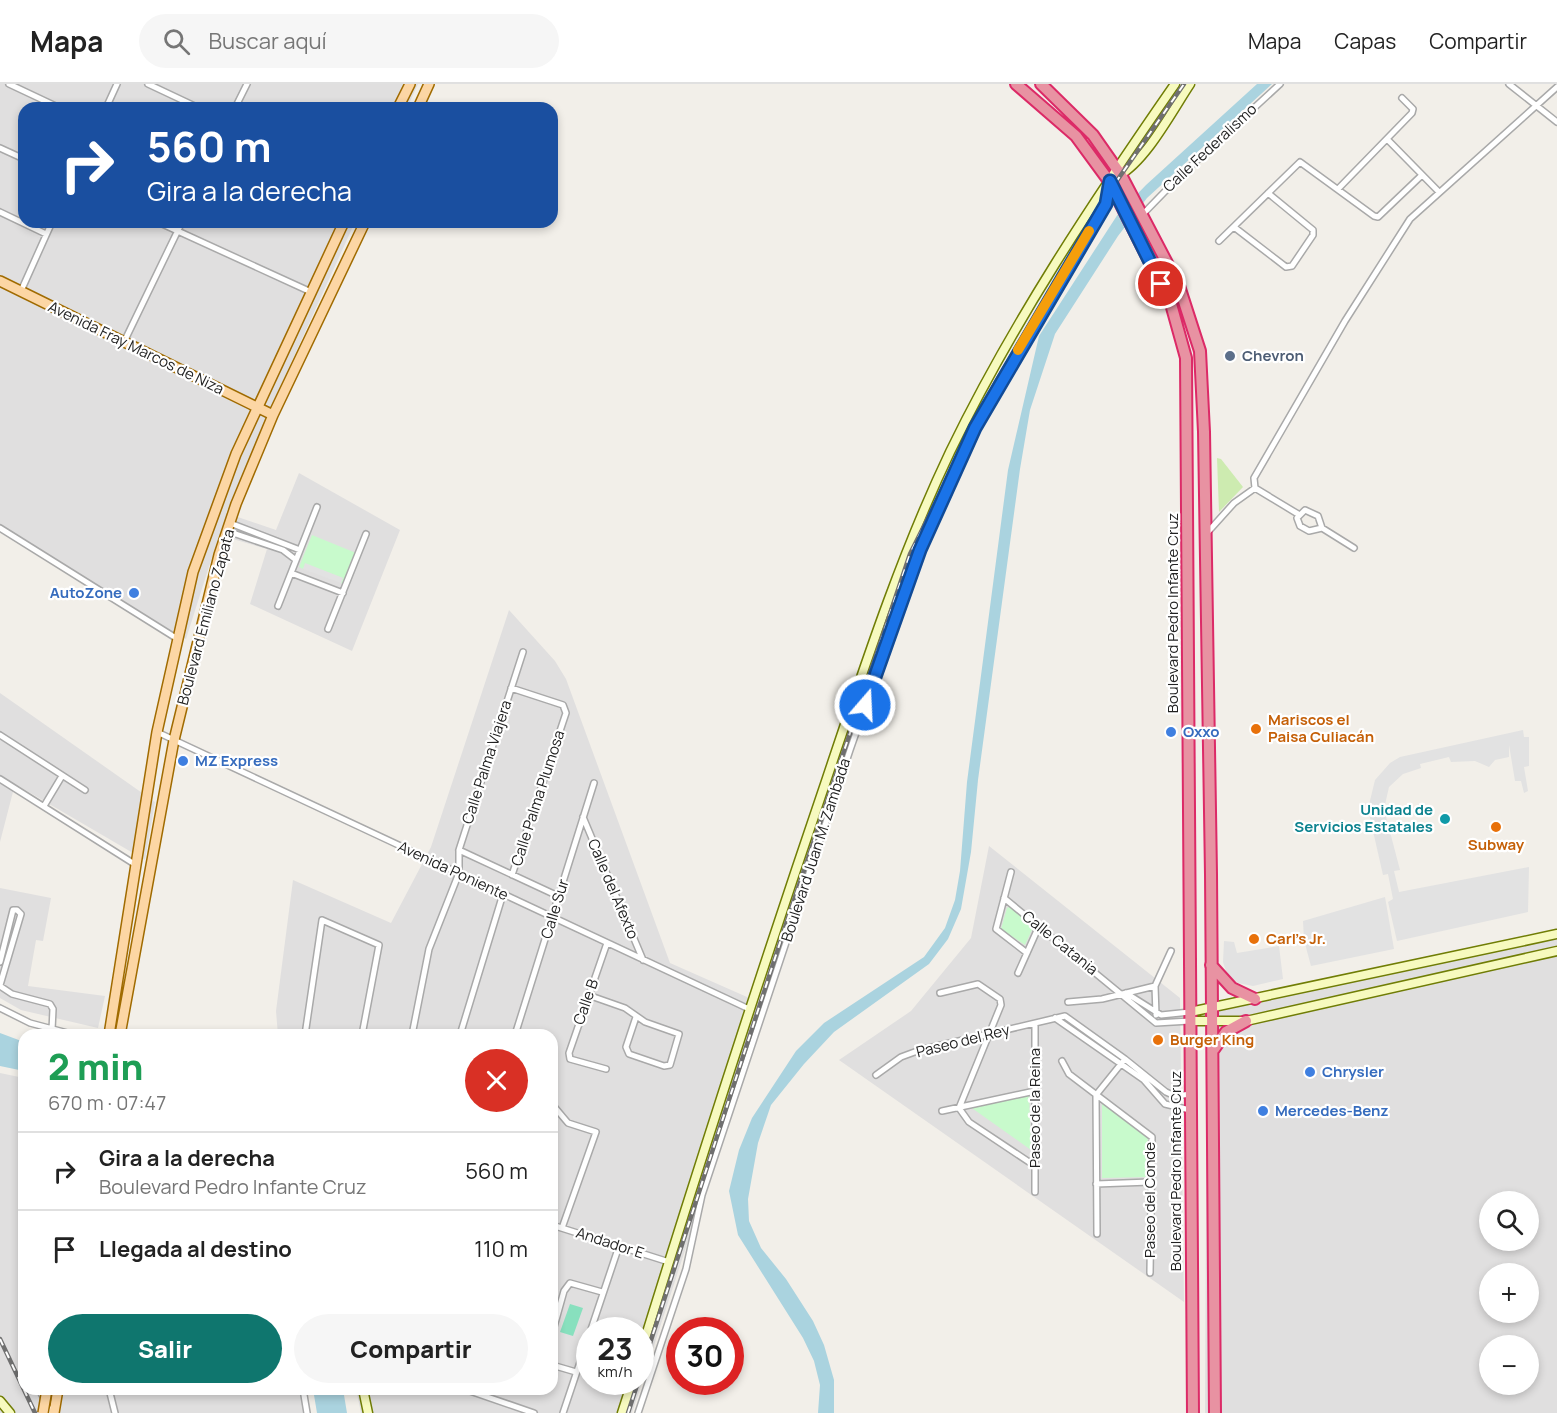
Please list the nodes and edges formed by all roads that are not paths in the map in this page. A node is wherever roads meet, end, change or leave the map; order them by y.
1 (9, 84) edge
2 (117, 84) edge
3 (148, 84) edge
4 (247, 84) edge
5 (410, 84) edge
6 (429, 84) edge
7 (1016, 84) edge
8 (1041, 84) edge
9 (1175, 84) edge
10 (1190, 84) edge
11 (1280, 84) edge
12 (1509, 84) edge
13 (1557, 87) edge
14 (1402, 98) dead end
15 (47, 102) edge
16 (109, 102) edge
17 (186, 102) edge
18 (238, 102) edge
19 (401, 102) edge
20 (421, 102) edge
21 (1537, 107) junction
22 (1557, 122) edge
23 (1387, 139) junction
24 (0, 148) edge
25 (18, 156) edge
26 (1119, 171) junction
27 (1422, 175) junction
28 (1110, 181) junction
29 (1338, 189) junction
30 (1438, 192) junction
31 (1268, 193) junction
32 (0, 212) edge
33 (1142, 212) junction
34 (18, 221) edge
35 (1234, 227) junction
36 (33, 228) edge
37 (49, 228) edge
38 (171, 228) edge
39 (179, 228) edge
40 (341, 228) edge
41 (362, 228) edge
42 (178, 231) junction
43 (46, 234) junction
44 (1219, 242) dead end
45 (0, 281) edge
46 (21, 291) junction
47 (310, 292) junction
48 (123, 344) junction
49 (258, 407) junction
50 (273, 416) junction
51 (1255, 488) junction
52 (317, 507) dead end
53 (1298, 514) junction
54 (229, 527) junction
55 (0, 528) edge
56 (1322, 528) junction
57 (366, 534) dead end
58 (1205, 535) junction
59 (1354, 548) dead end
60 (300, 550) junction
61 (296, 560) junction
62 (291, 573) junction
63 (343, 593) junction
64 (278, 606) dead end
65 (328, 629) dead end
66 (176, 638) junction
67 (523, 652) dead end
68 (511, 688) junction
69 (157, 732) junction
70 (0, 735) edge
71 (174, 740) junction
72 (62, 776) junction
73 (0, 780) edge
74 (594, 783) dead end
75 (85, 790) dead end
76 (44, 806) junction
77 (583, 817) junction
78 (459, 850) junction
79 (136, 865) junction
80 (1011, 872) dead end
81 (459, 873) junction
82 (512, 875) junction
83 (503, 894) junction
84 (558, 896) junction
85 (1004, 898) junction
86 (552, 918) junction
87 (1039, 926) junction
88 (1557, 934) edge
89 (608, 943) junction
90 (4, 945) junction
91 (12, 946) junction
92 (1171, 951) dead end
93 (1557, 951) edge
94 (1027, 953) junction
95 (643, 960) junction
96 (0, 962) edge
97 (1210, 963) junction
98 (1018, 973) dead end
99 (0, 986) edge
100 (1155, 986) junction
101 (1120, 992) junction
102 (940, 993) dead end
103 (588, 995) junction
104 (1255, 999) junction
105 (1068, 1002) dead end
106 (0, 1008) edge
107 (1212, 1008) junction
108 (749, 1009) junction
109 (1156, 1013) junction
110 (636, 1017) junction
111 (1190, 1017) junction
112 (1212, 1020) junction
113 (1246, 1021) junction
114 (1156, 1023) junction
115 (1035, 1024) junction
116 (49, 1029) edge
117 (52, 1029) edge
118 (110, 1029) edge
119 (121, 1029) edge
120 (306, 1029) edge
121 (363, 1029) edge
122 (413, 1029) edge
123 (462, 1029) edge
124 (517, 1029) edge
125 (990, 1034) junction
126 (1213, 1052) junction
127 (1062, 1060) dead end
128 (1123, 1061) junction
129 (606, 1069) dead end
130 (876, 1075) dead end
131 (1035, 1091) junction
132 (1192, 1094) junction
133 (1096, 1095) junction
134 (959, 1108) junction
135 (1192, 1110) junction
136 (558, 1111) edge
137 (942, 1111) dead end
138 (1035, 1166) junction
139 (1150, 1182) junction
140 (1096, 1184) junction
141 (1035, 1192) dead end
142 (558, 1227) edge
143 (562, 1228) junction
144 (1097, 1234) dead end
145 (619, 1246) junction
146 (669, 1262) junction
147 (1150, 1274) dead end
148 (602, 1292) junction
149 (559, 1309) joint
150 (558, 1313) edge
151 (594, 1317) edge
152 (652, 1317) edge
153 (558, 1367) edge
154 (576, 1372) joint
155 (42, 1395) edge
156 (46, 1395) edge
157 (56, 1395) edge
158 (110, 1395) edge
159 (304, 1395) edge
160 (364, 1395) edge
161 (482, 1395) edge
162 (628, 1395) edge
163 (43, 1413) edge
164 (52, 1413) edge
165 (115, 1413) edge
166 (307, 1413) edge
167 (368, 1413) edge
168 (534, 1413) edge
169 (563, 1413) edge
170 (622, 1413) edge
171 (638, 1413) edge
172 (1193, 1413) edge
173 (1215, 1413) edge

1 - 15 street
2 - 16 street
3 - 17 street
4 - 18 street
5 - 19 main road
6 - 20 main road
7 - 28 highway, Boulevard Pedro Infante Cruz
8 - 26 highway
9 - 26 street, Boulevard Juan M. Zambada
10 - 26 street, Boulevard Juan M. Zambada
11 - 33 street, Calle Federalismo
12 - 21 street
13 - 21 street
14 - 23 street
21 - 22 street
21 - 30 street
23 - 27 street
23 - 29 street
24 - 25 street
26 - 28 street, Boulevard Juan M. Zambada
26 - 33 highway
27 - 29 street
27 - 30 street
28 - 108 street, Boulevard Juan M. Zambada
28 - 111 highway, Boulevard Pedro Infante Cruz
28 - 171 street, Boulevard Juan M. Zambada
29 - 31 street
30 - 51 street
31 - 35 street
31 - 35 street
32 - 34 street
33 - 58 highway
35 - 44 street
36 - 43 street
37 - 43 street
38 - 42 street
39 - 42 street
40 - 47 main road, Boulevard Emiliano Zapata
41 - 50 main road, Boulevard Emiliano Zapata
42 - 47 street
42 - 48 street
43 - 46 street
45 - 46 main road, Avenida Fray Marcos de Niza
46 - 48 main road, Avenida Fray Marcos de Niza
47 - 49 main road, Boulevard Emiliano Zapata
48 - 49 main road, Avenida Fray Marcos de Niza
49 - 50 main road, Avenida Fray Marcos de Niza
49 - 66 main road, Boulevard Emiliano Zapata
50 - 54 main road, Boulevard Emiliano Zapata
51 - 53 street
51 - 58 street
52 - 60 street
53 - 56 street
53 - 56 street
54 - 60 street
54 - 61 street
54 - 71 main road, Boulevard Emiliano Zapata
55 - 66 street
56 - 59 street
57 - 63 street
58 - 97 highway
60 - 61 street
61 - 62 street
62 - 63 street
62 - 64 street
63 - 65 street
66 - 69 main road, Boulevard Emiliano Zapata
67 - 68 street, Calle Palma Viajera
68 - 78 street, Calle Palma Viajera
68 - 82 street, Calle Palma Plumosa
69 - 71 street, Avenida Poniente
69 - 79 main road, Boulevard Emiliano Zapata
70 - 72 street
71 - 81 street, Avenida Poniente
71 - 119 main road, Boulevard Emiliano Zapata
72 - 75 street
72 - 76 street
73 - 76 street
74 - 77 street, Calle Sur
76 - 79 street
77 - 84 street, Calle Sur
77 - 95 street, Calle del Afexto
78 - 81 street, Calle Palma Viajera
78 - 82 street
79 - 118 main road, Boulevard Emiliano Zapata
80 - 85 street
81 - 83 street, Avenida Poniente
81 - 122 street
82 - 84 street
83 - 86 street, Avenida Poniente
83 - 123 street
84 - 86 street, Calle Sur
85 - 87 street, Calle Catania
85 - 94 street
86 - 89 street, Avenida Poniente
86 - 124 street, Calle Sur
87 - 94 street
87 - 101 street, Calle Catania
88 - 104 street
89 - 95 street, Avenida Poniente
89 - 103 street, Calle B
90 - 91 street
90 - 91 street
90 - 96 street
91 - 99 street
92 - 100 street
93 - 113 street
94 - 98 street
95 - 108 street, Avenida Poniente
97 - 104 highway
97 - 107 highway
99 - 117 street
100 - 101 street
100 - 109 street
101 - 105 street
101 - 109 street
101 - 114 street
102 - 125 street
103 - 110 street
103 - 129 street, Calle B
104 - 107 street
106 - 116 street
107 - 111 street
107 - 112 highway
108 - 146 street, Boulevard Juan M. Zambada
109 - 111 street
109 - 114 street
110 - 110 street
111 - 112 street
111 - 114 street
111 - 132 highway, Boulevard Pedro Infante Cruz
112 - 113 street
112 - 126 highway
113 - 126 highway
115 - 125 street, Paseo del Rey
115 - 128 street, Paseo del Rey
115 - 131 street, Paseo de la Reina
120 - 121 street
125 - 130 street, Paseo del Rey
125 - 134 street
126 - 173 highway
127 - 133 street, Paseo del Conde
128 - 132 street, Paseo del Rey
128 - 133 street
128 - 135 street, Paseo del Rey
131 - 134 street
131 - 138 street, Paseo de la Reina
132 - 135 highway, Boulevard Pedro Infante Cruz
133 - 139 street, Paseo del Conde
133 - 140 street
134 - 137 street
134 - 138 street
135 - 172 highway, Boulevard Pedro Infante Cruz
136 - 143 street
138 - 141 street, Paseo de la Reina
139 - 140 street
139 - 147 street, Paseo del Conde
140 - 144 street
142 - 143 street, Andador E
143 - 145 street, Andador E
145 - 146 street, Andador E
145 - 148 street
146 - 152 street, Boulevard Juan M. Zambada
148 - 149 street
148 - 151 street
149 - 150 street
153 - 154 street
154 - 169 street
155 - 164 street
156 - 163 main road, bridge
157 - 164 main road
158 - 165 street
159 - 166 street
160 - 167 street
161 - 168 street
162 - 170 street

